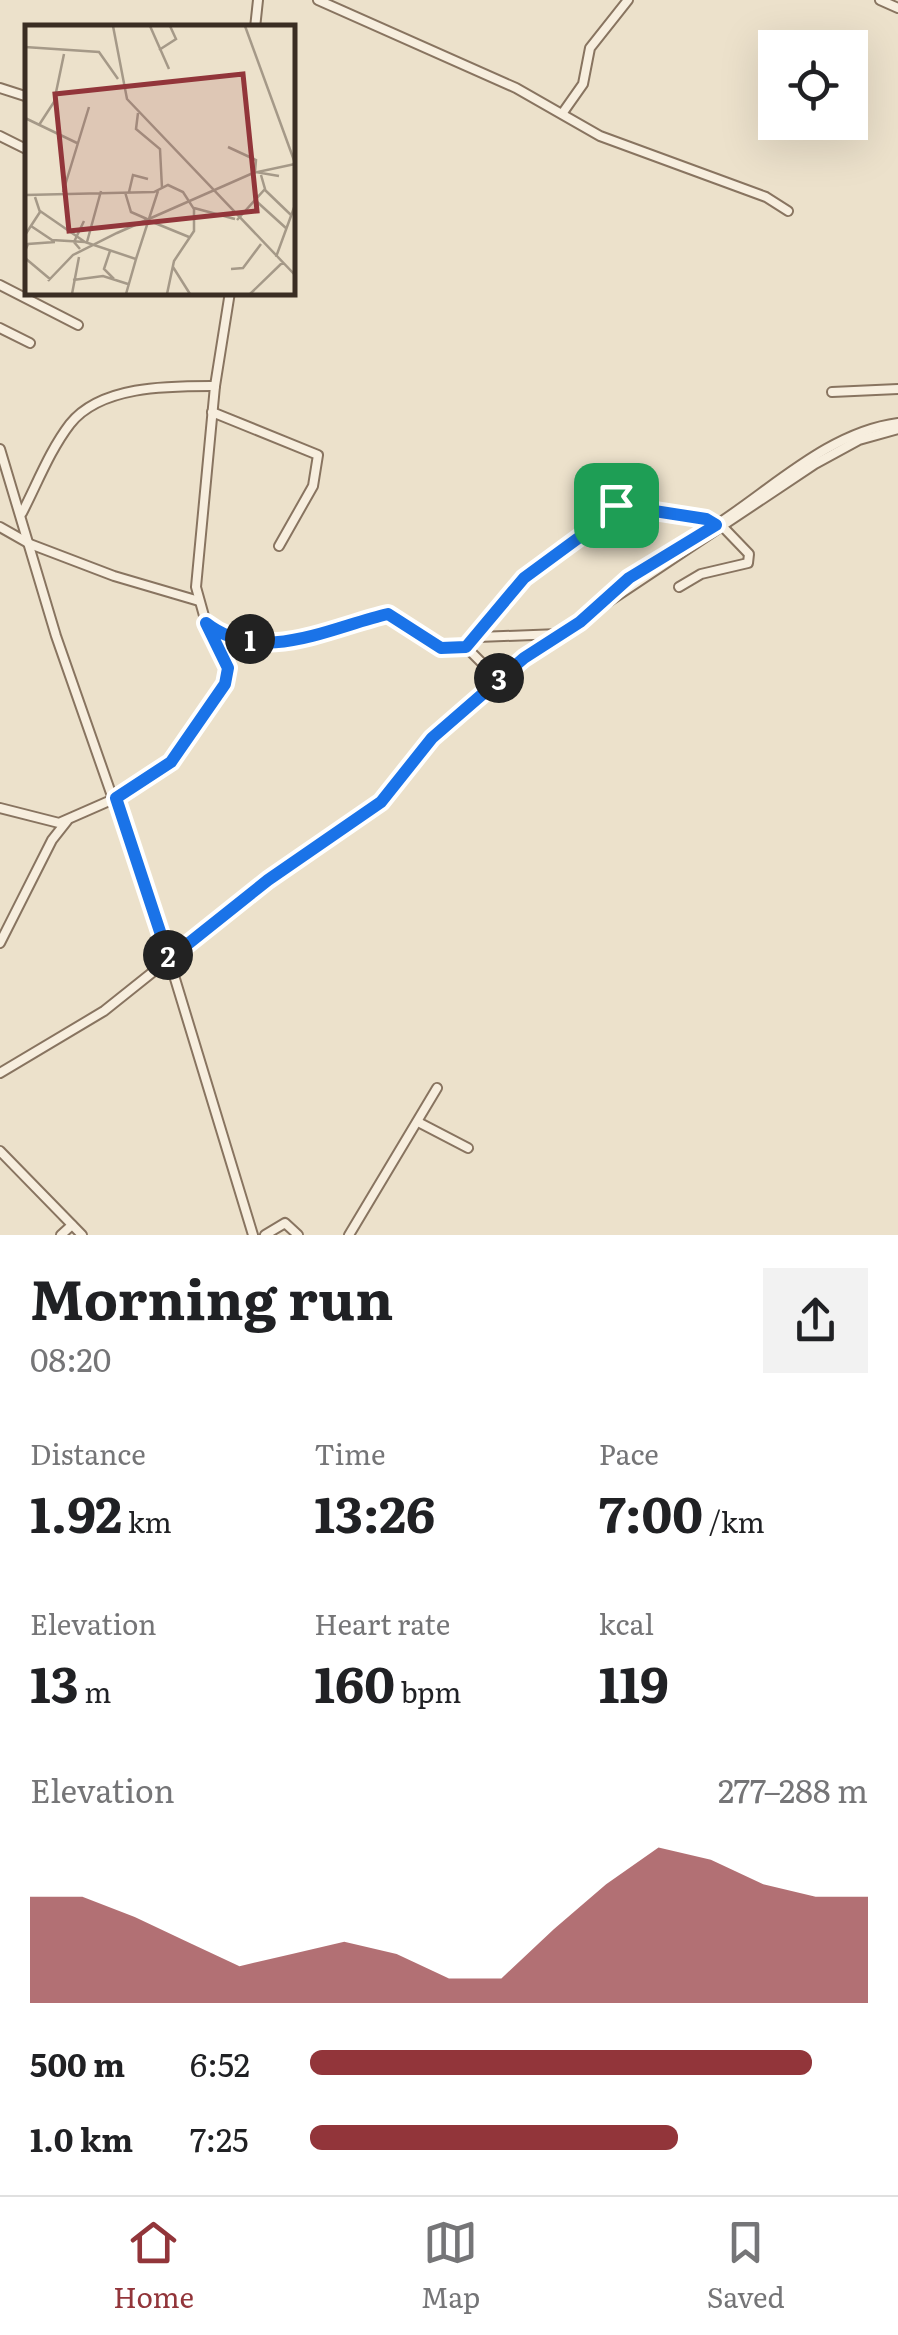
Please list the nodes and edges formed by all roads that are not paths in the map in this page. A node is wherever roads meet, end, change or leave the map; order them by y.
1 (258, 0) edge
2 (318, 0) edge
3 (628, 0) edge
4 (880, 0) edge
5 (898, 8) edge
6 (255, 25) edge
7 (0, 88) edge
8 (25, 96) edge
9 (564, 111) junction
10 (0, 136) edge
11 (25, 148) edge
12 (788, 211) dead end
13 (0, 285) edge
14 (230, 295) edge
15 (78, 325) dead end
16 (0, 328) edge
17 (30, 343) dead end
18 (215, 386) junction
19 (898, 388) edge
20 (832, 392) dead end
21 (212, 412) junction
22 (898, 426) edge
23 (0, 449) edge
24 (22, 514) junction
25 (720, 526) junction
26 (4, 529) edge
27 (0, 542) edge
28 (30, 544) junction
29 (279, 546) dead end
30 (678, 587) dead end
31 (199, 601) junction
32 (206, 623) junction
33 (559, 634) junction
34 (478, 637) junction
35 (466, 647) junction
36 (503, 676) junction
37 (116, 798) junction
38 (0, 808) edge
39 (67, 821) junction
40 (0, 942) edge
41 (169, 959) junction
42 (0, 1072) edge
43 (437, 1088) dead end
44 (418, 1122) junction
45 (468, 1148) dead end
46 (0, 1151) edge
47 (72, 1224) junction
48 (60, 1235) edge
49 (82, 1235) edge
50 (253, 1235) edge
51 (265, 1235) edge
52 (298, 1235) edge
53 (349, 1235) edge

1 - 6 street
2 - 9 street
3 - 9 street
4 - 5 street
7 - 8 street
9 - 12 street
10 - 11 street
13 - 15 street
14 - 18 street
16 - 17 street
18 - 21 street
18 - 24 street
19 - 20 street
21 - 29 street
21 - 31 street
22 - 25 street
23 - 24 street
24 - 28 street
25 - 30 street
25 - 33 street
25 - 34 street
26 - 27 street
26 - 28 street
28 - 31 street
28 - 37 street
31 - 32 street
32 - 35 street
32 - 37 street
33 - 34 street
33 - 36 street
34 - 35 street
35 - 36 street
36 - 41 street
37 - 39 street
37 - 41 street
38 - 39 street
39 - 40 street
41 - 42 street
41 - 50 street
43 - 44 street
44 - 45 street
44 - 53 street
46 - 47 street
47 - 48 street
47 - 49 street
51 - 52 street

